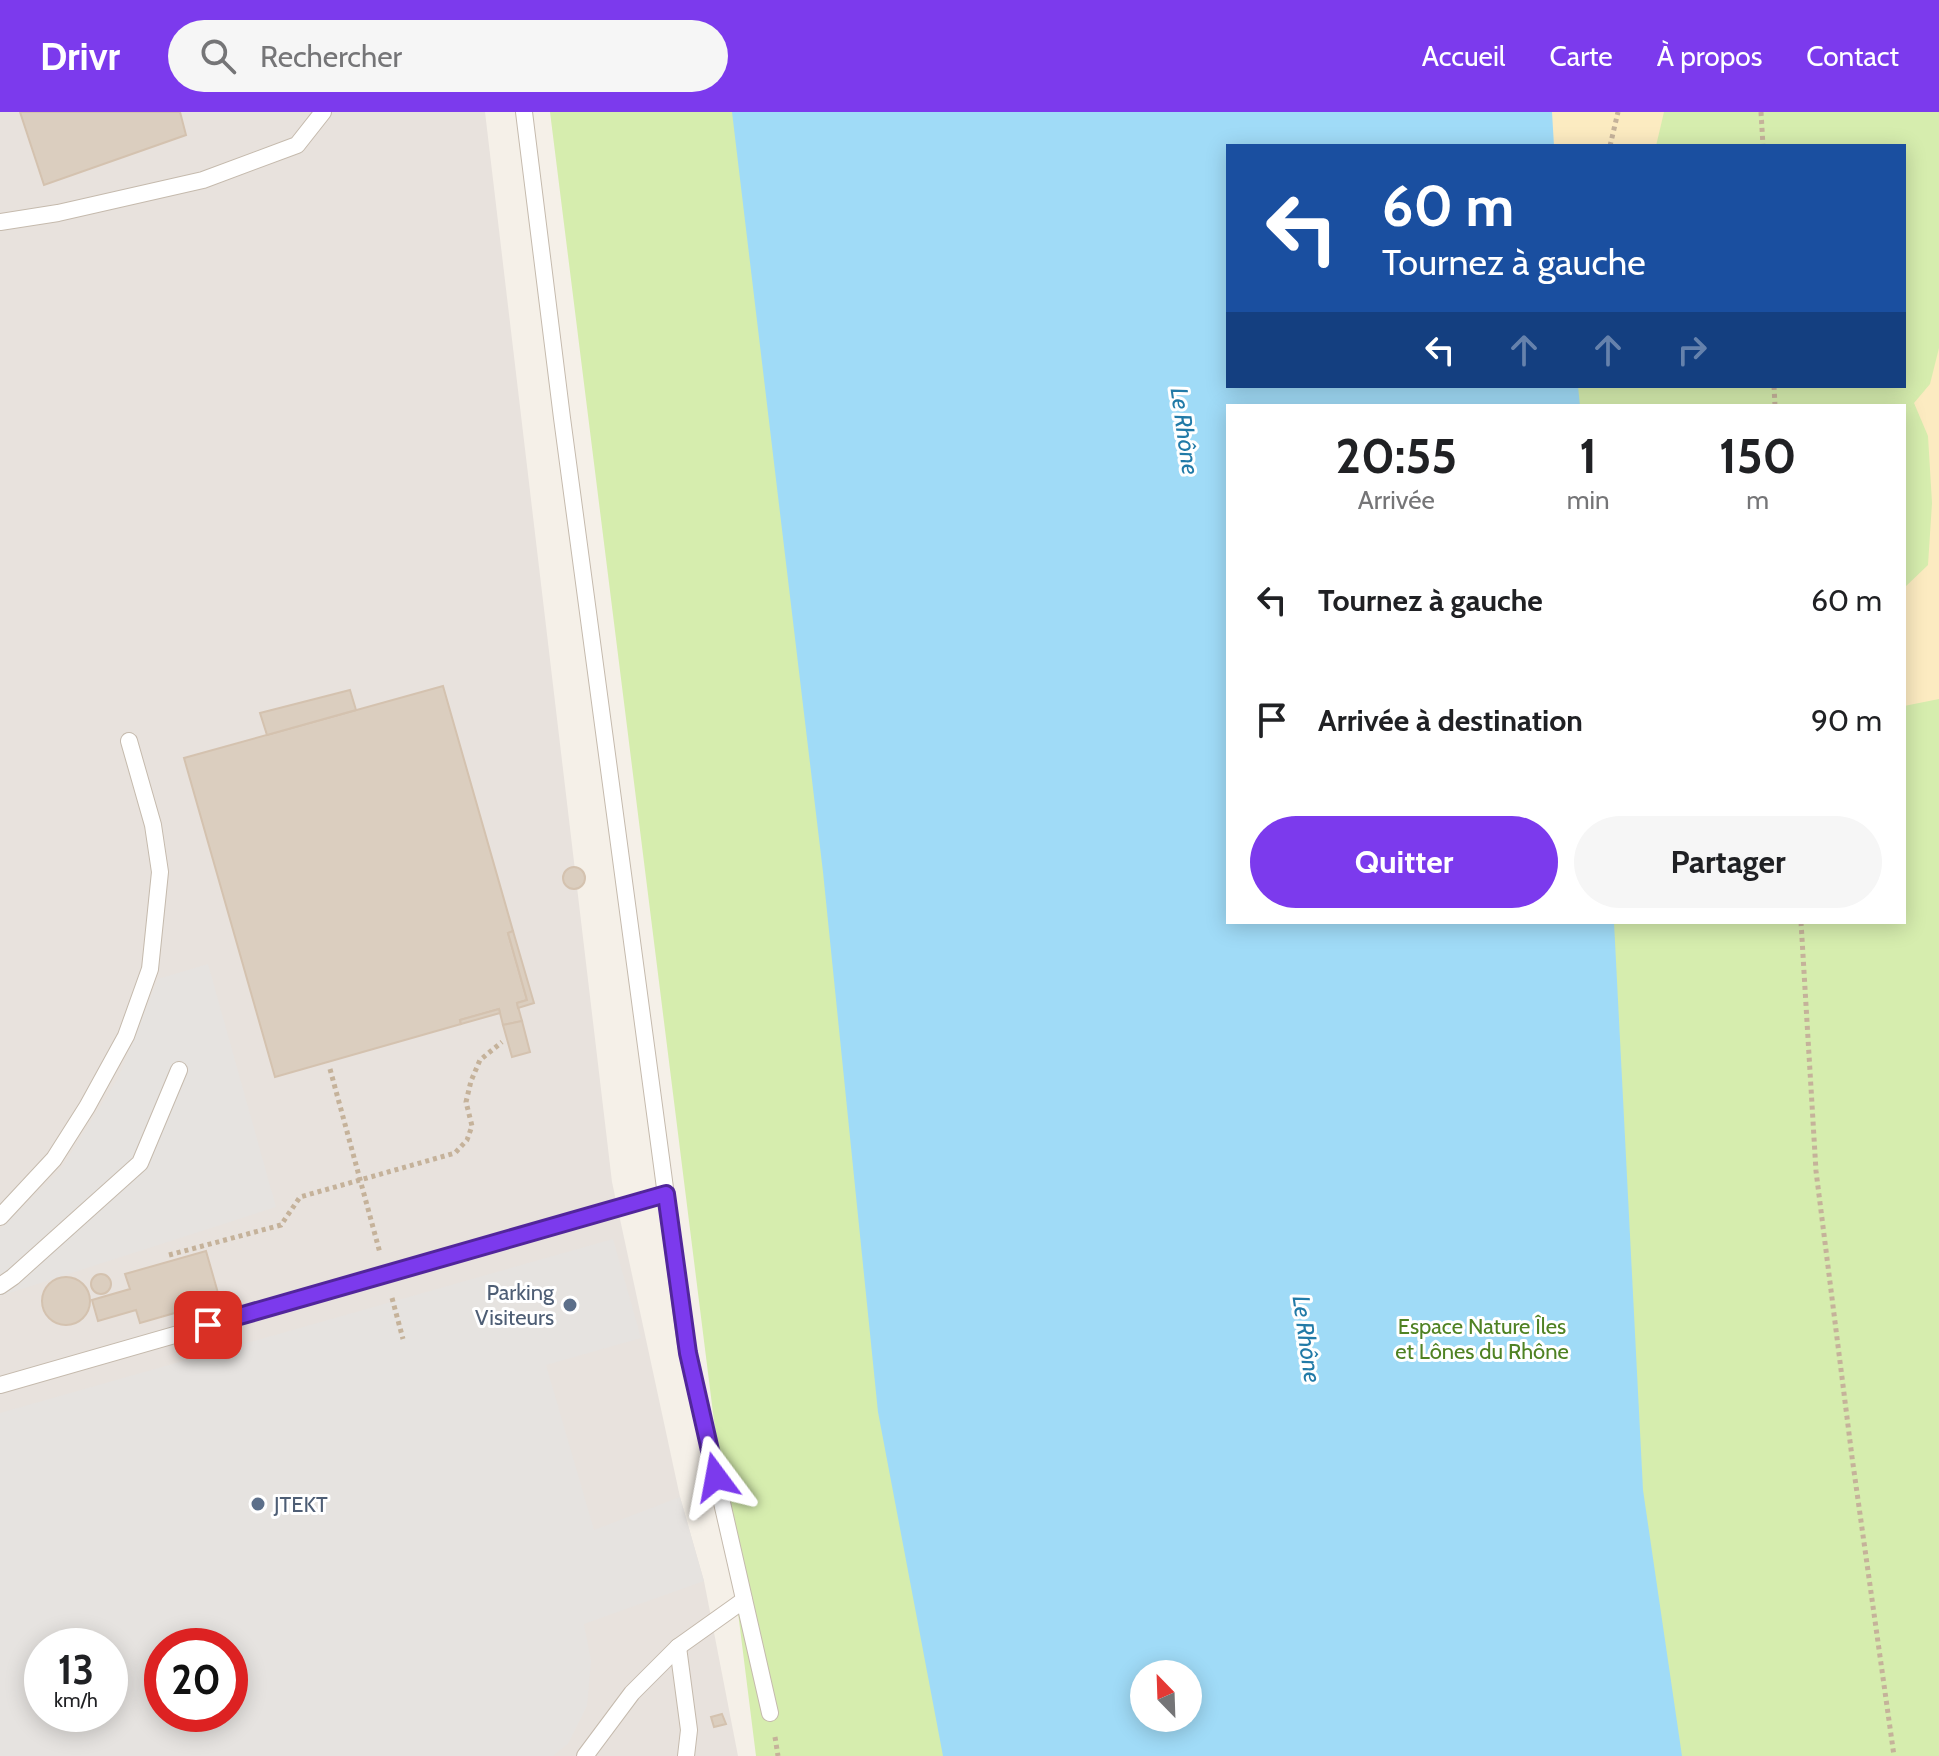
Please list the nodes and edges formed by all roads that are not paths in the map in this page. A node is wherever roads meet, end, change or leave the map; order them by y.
1 (323, 112) edge
2 (524, 112) edge
3 (0, 222) edge
4 (129, 741) dead end
5 (179, 1070) dead end
6 (666, 1194) junction
7 (0, 1217) edge
8 (0, 1286) edge
9 (0, 1385) edge
10 (744, 1600) junction
11 (678, 1647) junction
12 (770, 1713) dead end
13 (585, 1756) edge
14 (686, 1756) edge

1 - 3 lane
2 - 6 lane
4 - 7 lane
5 - 8 lane
6 - 9 lane
6 - 10 lane
10 - 11 lane
10 - 12 lane
11 - 13 lane
11 - 14 lane

